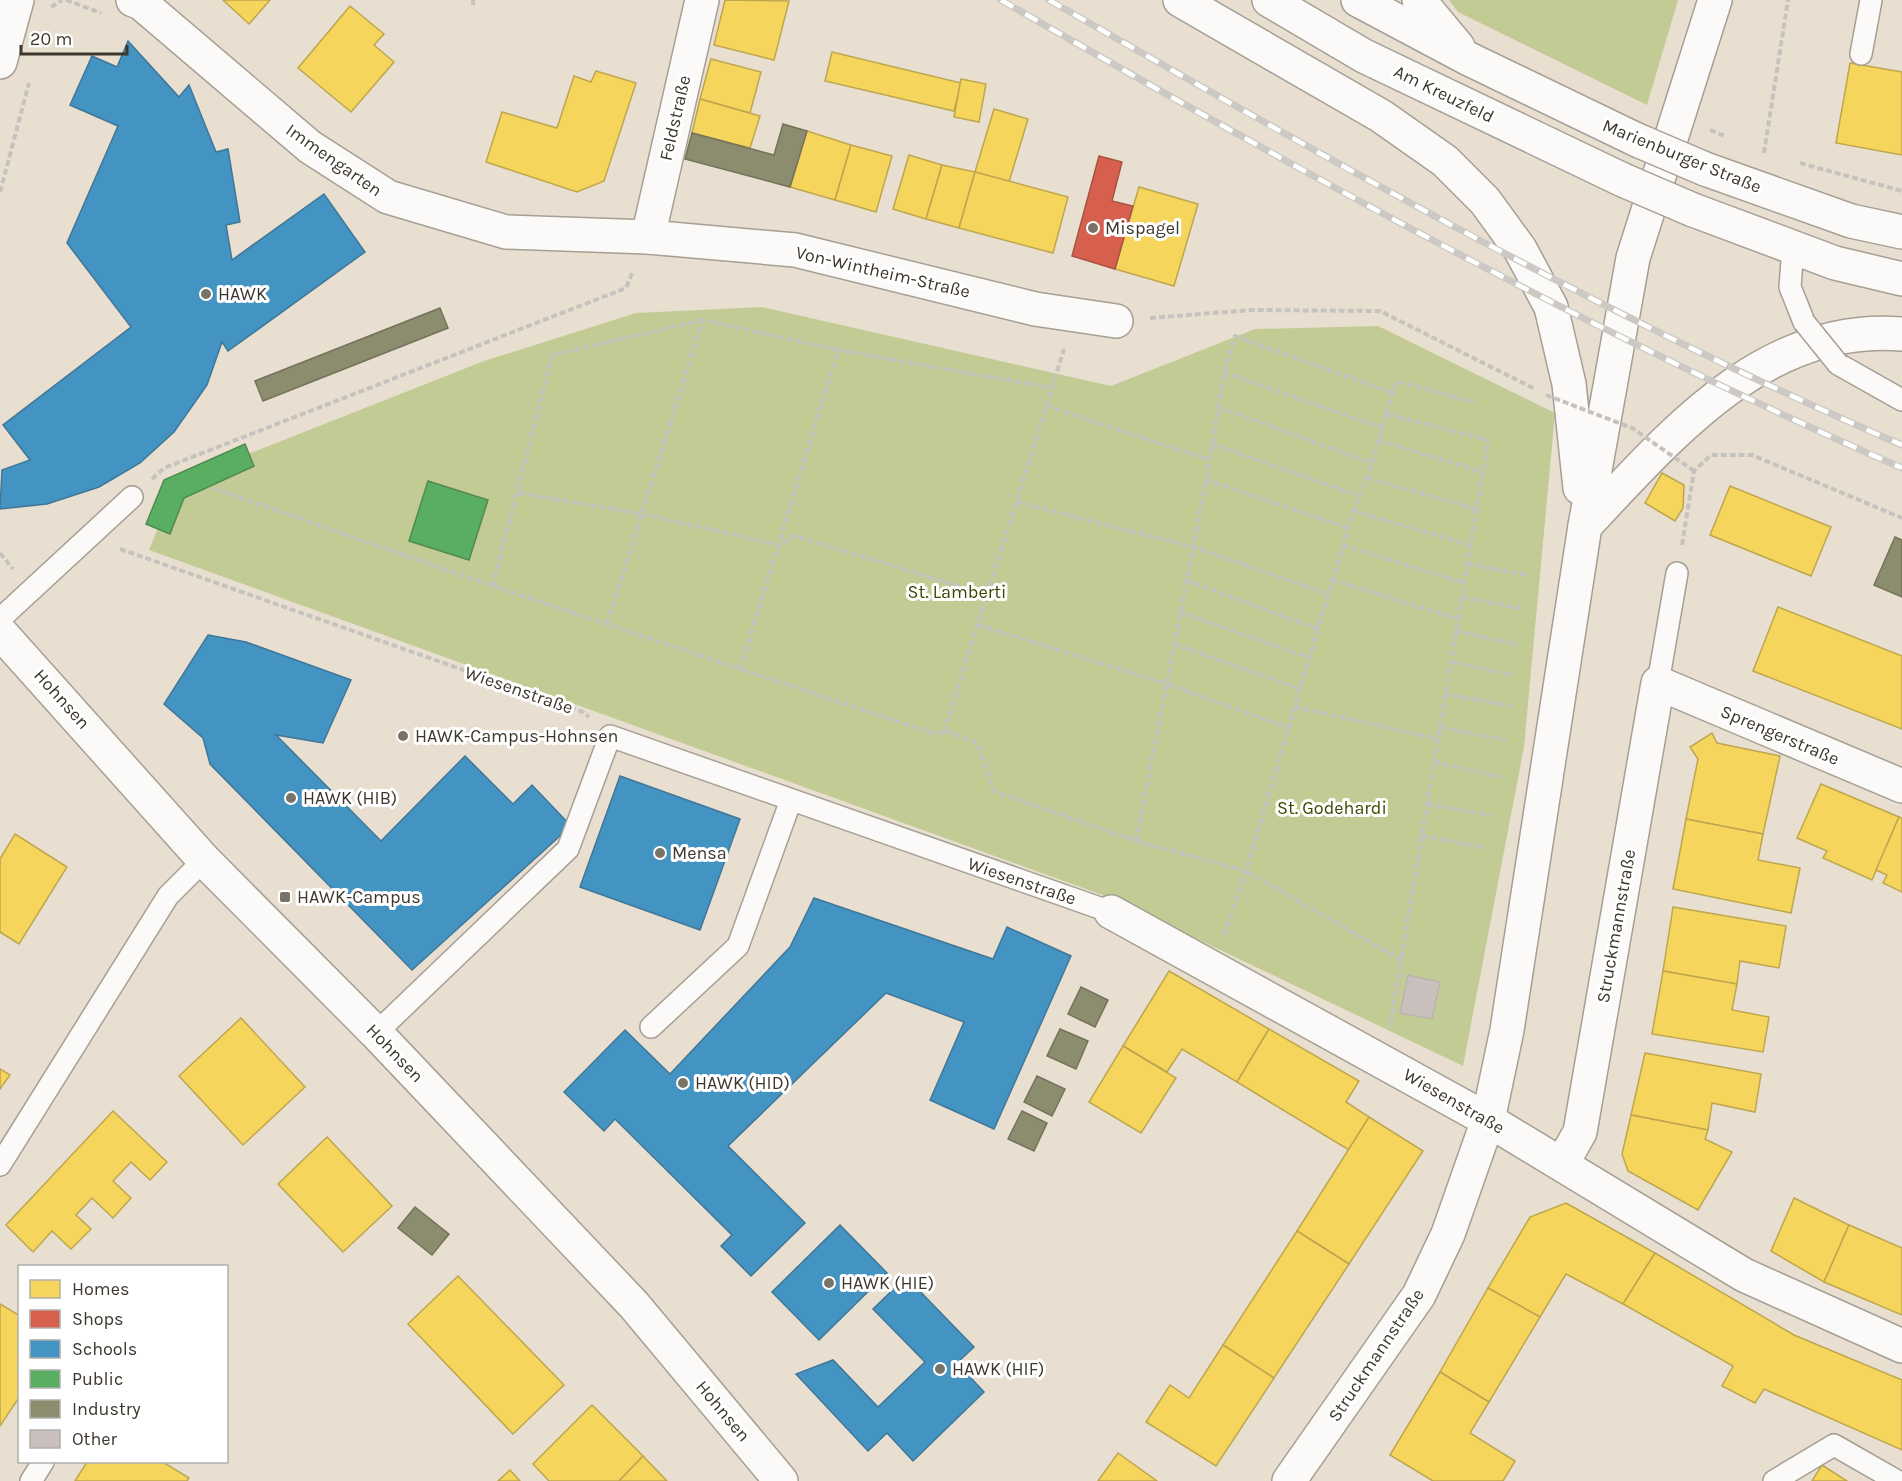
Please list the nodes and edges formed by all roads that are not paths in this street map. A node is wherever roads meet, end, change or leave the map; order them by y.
1 (17, 0) edge
2 (133, 0) edge
3 (702, 0) edge
4 (1180, 0) edge
5 (1269, 0) edge
6 (1358, 0) edge
7 (1419, 0) edge
8 (1715, 0) edge
9 (1871, 0) edge
10 (1861, 54) dead end
11 (1469, 59) junction
12 (0, 62) edge
13 (1902, 232) edge
14 (648, 237) junction
15 (1793, 248) junction
16 (1902, 279) edge
17 (1116, 321) road end
18 (1902, 334) edge
19 (1902, 400) edge
20 (132, 497) road end
21 (1585, 526) junction
22 (1677, 573) road end
23 (0, 619) edge
24 (0, 632) edge
25 (1658, 683) junction
26 (1902, 786) edge
27 (791, 800) junction
28 (204, 860) junction
29 (1111, 912) joint
30 (651, 1027) dead end
31 (375, 1033) junction
32 (1488, 1120) junction
33 (1562, 1164) junction
34 (0, 1165) edge
35 (1902, 1346) edge
36 (42, 1463) edge
37 (31, 1481) edge
38 (781, 1481) edge
39 (1289, 1481) edge
40 (1774, 1481) edge
41 (1897, 1481) edge

1 - 12 street
2 - 14 street, Immengarten
3 - 14 street, Feldstraße
4 - 21 street
5 - 15 street, Am Kreuzfeld, bridge
6 - 11 street
7 - 11 street
8 - 21 street
9 - 10 lane
11 - 13 street, Marienburger Straße, bridge
14 - 17 street, Von-Wintheim-Straße
15 - 16 street
15 - 19 lane, bridge
18 - 21 street
20 - 23 lane
21 - 32 street, Struckmannstraße
22 - 25 lane
24 - 28 street, Hohnsen
25 - 26 street, Sprengerstraße
25 - 33 street, Struckmannstraße
27 - 29 lane, Wiesenstraße
27 - 30 lane
27 - 31 lane, Wiesenstraße
28 - 31 street, Hohnsen
28 - 34 lane
29 - 32 street, Wiesenstraße
31 - 38 street, Hohnsen
32 - 33 street, Wiesenstraße
32 - 39 street, Struckmannstraße
33 - 35 street, Wiesenstraße
36 - 37 lane
40 - 41 lane

